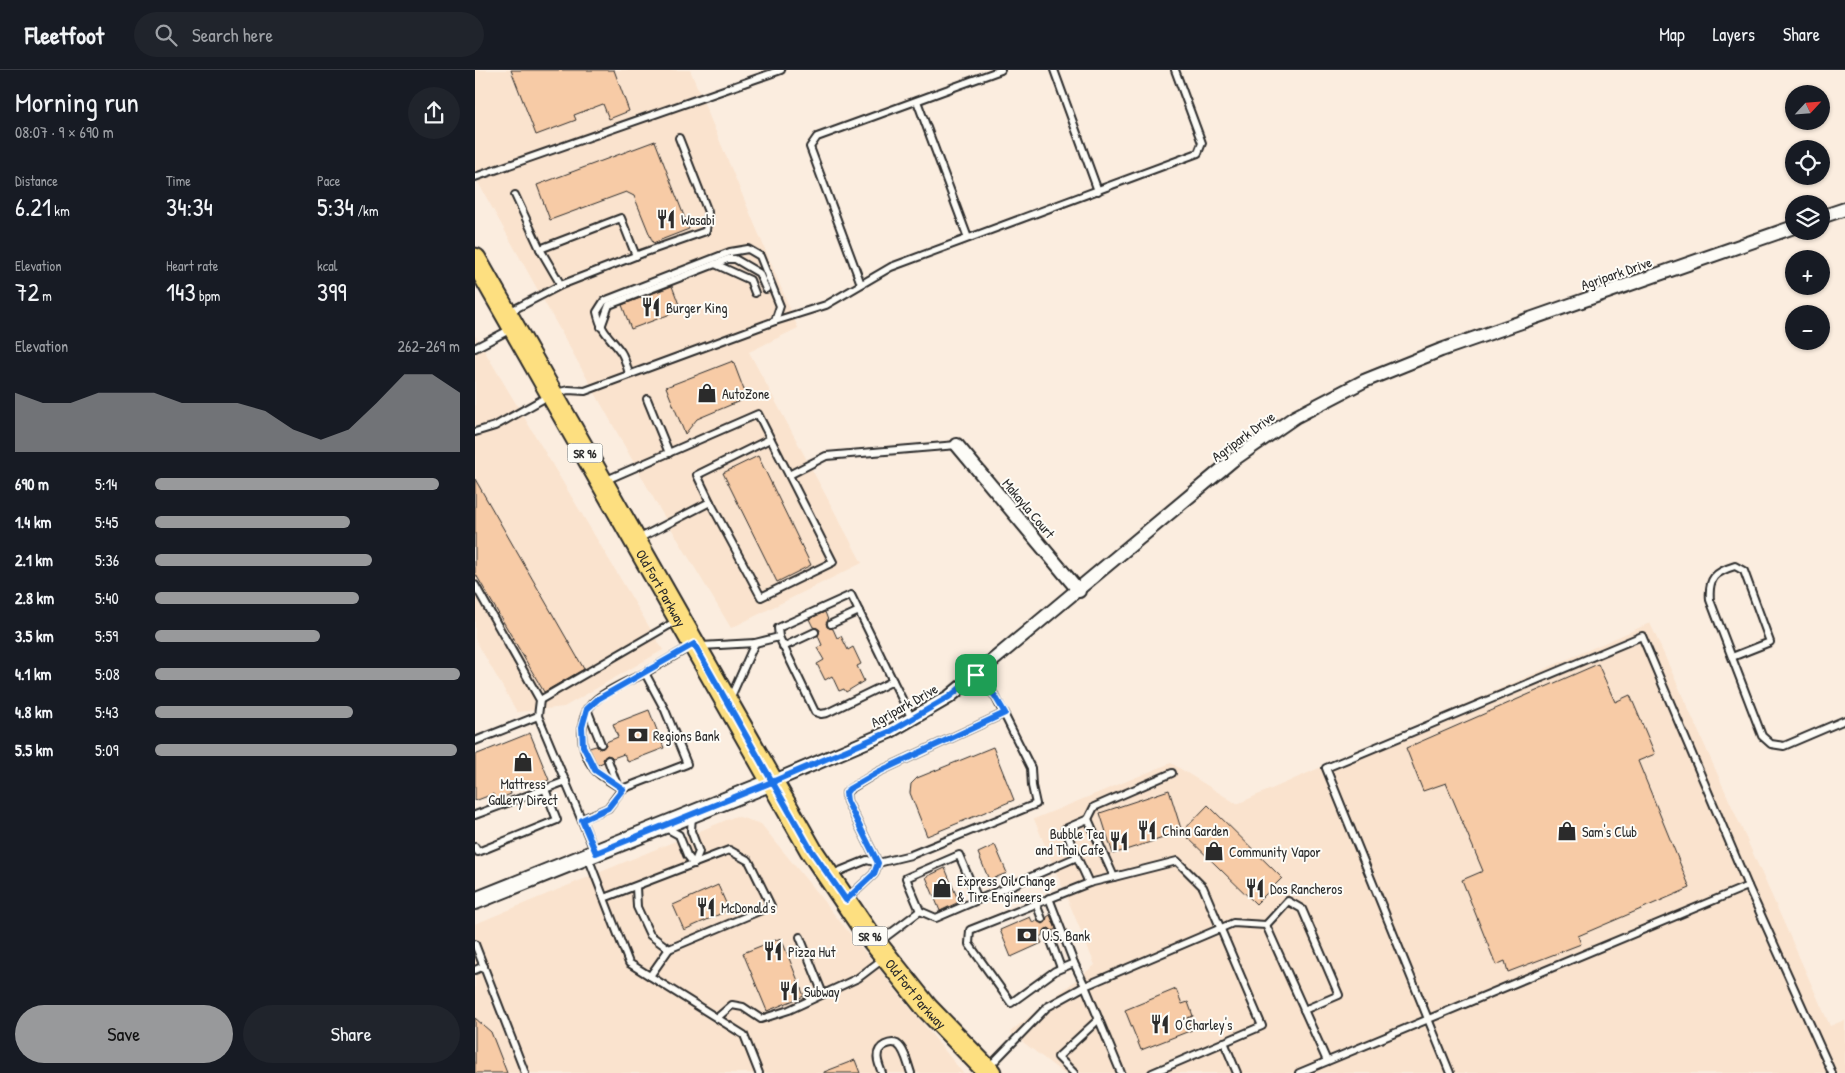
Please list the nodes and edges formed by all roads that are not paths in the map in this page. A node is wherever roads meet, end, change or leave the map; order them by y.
1 (781, 70) edge
2 (1001, 70) edge
3 (1054, 70) edge
4 (1175, 70) edge
5 (917, 101) junction
6 (679, 138) dead end
7 (475, 178) edge
8 (1098, 191) junction
9 (515, 195) dead end
10 (1845, 209) edge
11 (1830, 214) edge
12 (1785, 230) edge
13 (968, 238) junction
14 (540, 249) junction
15 (636, 256) junction
16 (475, 259) edge
17 (715, 264) junction
18 (861, 284) junction
19 (561, 285) junction
20 (766, 290) dead end
21 (755, 294) dead end
22 (510, 320) junction
23 (775, 321) junction
24 (601, 327) junction
25 (475, 348) edge
26 (629, 374) junction
27 (552, 394) junction
28 (647, 399) dead end
29 (475, 432) edge
30 (770, 439) junction
31 (957, 445) joint
32 (669, 453) junction
33 (789, 475) junction
34 (602, 482) junction
35 (710, 502) junction
36 (635, 540) junction
37 (475, 585) edge
38 (1079, 591) junction
39 (859, 611) junction
40 (680, 619) junction
41 (831, 624) dead end
42 (815, 632) dead end
43 (779, 637) junction
44 (755, 643) junction
45 (695, 646) junction
46 (783, 647) junction
47 (1732, 658) junction
48 (645, 673) junction
49 (976, 675) junction
50 (893, 681) junction
51 (540, 700) junction
52 (728, 704) junction
53 (587, 709) junction
54 (1005, 713) junction
55 (538, 716) junction
56 (912, 719) junction
57 (1845, 720) edge
58 (475, 741) edge
59 (601, 744) dead end
60 (608, 760) dead end
61 (1172, 773) dead end
62 (566, 781) junction
63 (772, 782) junction
64 (620, 787) junction
65 (545, 789) junction
66 (692, 814) junction
67 (475, 815) edge
68 (1088, 819) junction
69 (582, 820) junction
70 (663, 826) junction
71 (475, 847) edge
72 (592, 854) junction
73 (1077, 858) junction
74 (878, 863) junction
75 (694, 864) junction
76 (829, 875) junction
77 (1114, 877) junction
78 (1089, 883) junction
79 (1748, 886) junction
80 (636, 887) junction
81 (604, 898) junction
82 (1049, 898) junction
83 (978, 899) junction
84 (846, 900) junction
85 (475, 901) edge
86 (1036, 904) junction
87 (920, 912) junction
88 (1042, 919) dead end
89 (1265, 925) junction
90 (1220, 929) junction
91 (1048, 933) dead end
92 (800, 937) dead end
93 (475, 944) edge
94 (669, 949) junction
95 (881, 950) junction
96 (1074, 963) junction
97 (484, 966) junction
98 (1061, 968) junction
99 (475, 970) edge
100 (650, 976) junction
101 (1085, 986) junction
102 (823, 994) junction
103 (1304, 1010) junction
104 (717, 1018) junction
105 (1099, 1019) junction
106 (1429, 1019) junction
107 (1224, 1042) junction
108 (1327, 1062) junction
109 (986, 1072) edge
110 (525, 1073) edge
111 (759, 1073) edge
112 (882, 1073) edge
113 (911, 1073) edge
114 (1074, 1073) edge
115 (1121, 1073) edge
116 (1152, 1073) edge
117 (1237, 1073) edge
118 (1299, 1073) edge
119 (1450, 1073) edge
120 (1832, 1073) edge

1 - 7 lane
2 - 5 lane
3 - 8 lane
4 - 8 lane
5 - 13 lane
5 - 18 lane
6 - 15 lane
8 - 13 lane
9 - 14 lane
10 - 11 street
12 - 38 street, Agripark Drive
13 - 18 lane
14 - 15 lane
14 - 19 lane
15 - 19 lane
16 - 22 main road, Old Fort Parkway / SR 96
17 - 20 lane
17 - 21 lane
17 - 24 lane
18 - 23 lane
19 - 22 lane
22 - 25 lane
22 - 27 main road, Old Fort Parkway / SR 96
23 - 24 lane
23 - 26 lane
24 - 26 lane
26 - 27 lane
27 - 29 lane
27 - 34 main road, Old Fort Parkway / SR 96
28 - 32 lane
30 - 32 lane
30 - 33 lane
30 - 35 lane
31 - 33 lane
31 - 38 street, Makayla Court
32 - 34 lane
33 - 35 lane
34 - 36 main road, Old Fort Parkway / SR 96
35 - 36 lane
36 - 40 main road, Old Fort Parkway / SR 96
37 - 51 lane
38 - 49 street, Agripark Drive
39 - 41 lane
39 - 43 lane
39 - 50 lane
40 - 45 main road, Old Fort Parkway / SR 96
40 - 51 lane
42 - 46 lane
43 - 44 lane
43 - 46 lane
44 - 45 lane
44 - 52 lane
45 - 48 lane
45 - 52 main road, Old Fort Parkway / SR 96
46 - 50 lane
47 - 47 lane
47 - 57 lane
48 - 53 lane
48 - 64 lane
49 - 54 lane
49 - 56 street, Agripark Drive
50 - 56 lane
51 - 55 lane
52 - 63 main road, Old Fort Parkway / SR 96
53 - 59 lane
53 - 64 lane
54 - 74 lane
54 - 74 lane
55 - 58 lane
55 - 62 lane
56 - 63 street, Agripark Drive
60 - 64 lane
61 - 68 lane
62 - 65 lane
62 - 69 lane
63 - 66 street
63 - 76 main road, Old Fort Parkway / SR 96
64 - 69 lane
65 - 67 lane
65 - 71 lane
66 - 70 street
66 - 75 lane
68 - 73 lane
68 - 77 lane
69 - 72 lane
70 - 72 street
70 - 75 lane
72 - 81 lane
72 - 85 street
73 - 78 lane
73 - 83 lane
74 - 76 lane
74 - 84 lane
75 - 80 lane
75 - 94 lane
76 - 84 main road, Old Fort Parkway / SR 96
77 - 78 lane
77 - 90 lane
78 - 82 lane
79 - 106 lane
79 - 106 lane
79 - 120 lane
80 - 81 lane
80 - 94 lane
81 - 100 lane
82 - 86 lane
82 - 96 lane
83 - 87 lane
83 - 87 lane
84 - 95 main road, Old Fort Parkway / SR 96
86 - 88 lane
86 - 98 lane
87 - 95 lane
89 - 90 lane
89 - 103 lane
89 - 103 lane
90 - 101 lane
90 - 107 lane
91 - 98 lane
92 - 102 lane
93 - 97 lane
94 - 100 lane
95 - 102 lane
95 - 109 main road, Old Fort Parkway / SR 96
96 - 98 lane
96 - 101 lane
97 - 99 lane
97 - 110 lane
100 - 104 lane
101 - 105 lane
101 - 109 lane
102 - 104 lane
103 - 108 lane
104 - 111 lane
105 - 114 lane
105 - 115 lane
106 - 108 lane
106 - 119 lane
107 - 116 lane
107 - 117 lane
108 - 118 lane
112 - 113 lane

